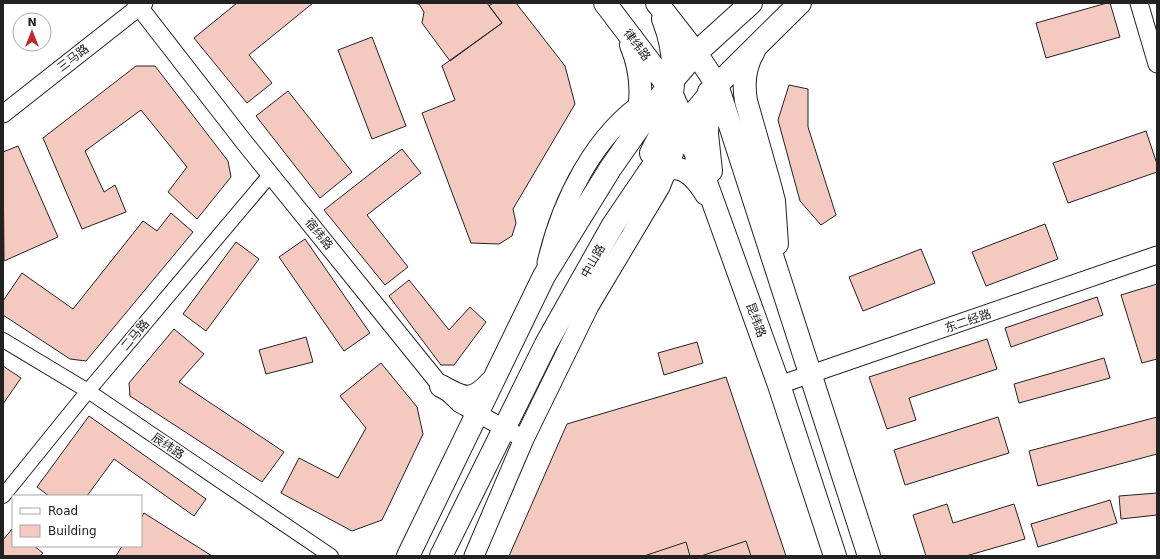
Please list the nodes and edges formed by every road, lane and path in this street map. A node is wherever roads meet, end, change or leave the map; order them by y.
1 (605, 3) edge
2 (656, 3) edge
3 (752, 3) edge
4 (800, 3) edge
5 (1139, 3) edge
6 (140, 4) edge
7 (625, 29) junction
8 (758, 44) junction
9 (696, 53) junction
10 (1157, 64) edge
11 (712, 84) junction
12 (671, 87) junction
13 (639, 105) junction
14 (3, 114) edge
15 (685, 124) junction
16 (632, 138) junction
17 (669, 168) junction
18 (270, 175) junction
19 (630, 199) junction
20 (717, 212) junction
21 (1157, 256) edge
22 (777, 272) junction
23 (544, 276) junction
24 (3, 340) edge
25 (810, 375) junction
26 (491, 382) junction
27 (441, 386) junction
28 (779, 386) junction
29 (88, 391) junction
30 (476, 413) junction
31 (504, 428) junction
32 (524, 439) junction
33 (3, 496) edge
34 (331, 556) edge
35 (408, 556) edge
36 (441, 556) edge
37 (474, 556) edge
38 (835, 556) edge
39 (869, 556) edge

1 - 7 main road, 律纬路
2 - 9 main road
2 - 12 main road
3 - 9 main road
3 - 11 main road
4 - 8 main road, 中山路
5 - 10 street
6 - 14 street, 三马路
6 - 18 street, 宿纬路
7 - 12 main road, 律纬路
7 - 13 main road
8 - 11 main road, 中山路
8 - 22 main road
9 - 11 main road
9 - 12 main road
11 - 15 main road, 中山路
11 - 20 main road
11 - 22 main road
12 - 13 main road
12 - 15 main road, 昆纬路
12 - 16 main road
12 - 19 main road
13 - 16 main road
13 - 23 main road
15 - 17 main road
15 - 19 main road, 中山路
15 - 20 main road, 昆纬路
16 - 23 main road
17 - 19 main road
17 - 20 main road
17 - 32 main road
18 - 27 street, 宿纬路
18 - 29 street, 二马路
19 - 31 main road, 中山路
20 - 28 main road, 昆纬路
21 - 25 street, 东二经路
22 - 25 main road
23 - 26 main road
24 - 29 street, 辰纬路
25 - 28 street, 东二经路
25 - 39 main road
26 - 27 main road
26 - 30 main road
27 - 30 street, 宿纬路
28 - 38 main road, 昆纬路
29 - 33 street, 二马路
29 - 34 street, 辰纬路
30 - 31 street, 宿纬路
30 - 35 main road
31 - 32 street, 宿纬路
31 - 36 main road, 中山路
32 - 37 main road

